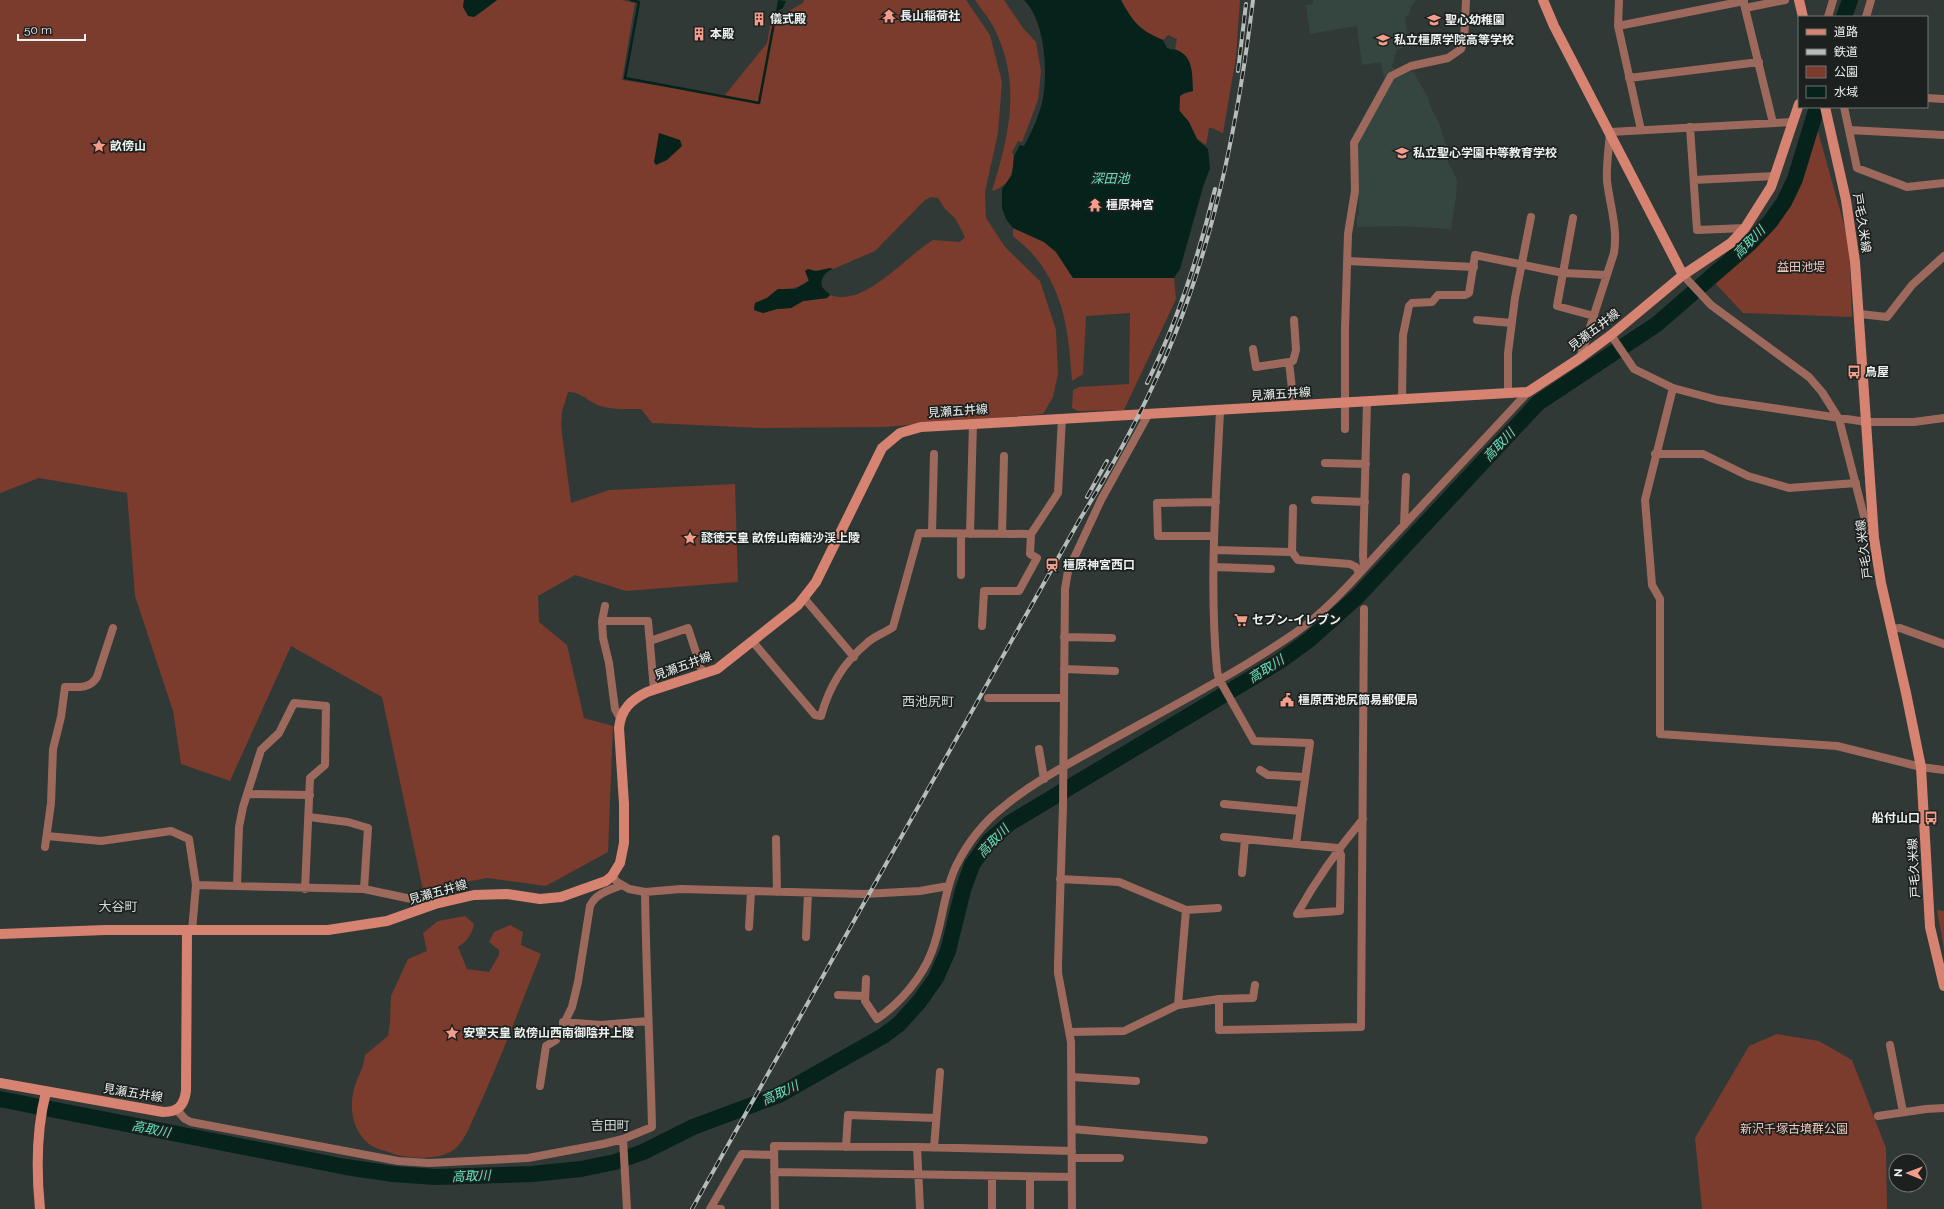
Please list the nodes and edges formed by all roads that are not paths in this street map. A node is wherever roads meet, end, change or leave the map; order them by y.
1 (1466, 0) edge
2 (1543, 0) edge
3 (1619, 0) edge
4 (1785, 0) edge
5 (1799, 0) edge
6 (1833, 0) edge
7 (1871, 0) edge
8 (1744, 3) edge
9 (1803, 16) edge
10 (1828, 16) edge
11 (1866, 16) edge
12 (1618, 26) junction
13 (1759, 62) junction
14 (1629, 78) junction
15 (1928, 98) edge
16 (1944, 99) edge
17 (1798, 107) edge
18 (1825, 108) edge
19 (1844, 108) edge
20 (1773, 122) junction
21 (1793, 122) junction
22 (1690, 127) junction
23 (1641, 130) junction
24 (1849, 130) junction
25 (1610, 132) junction
26 (1944, 136) edge
27 (1776, 176) junction
28 (1694, 180) junction
29 (1944, 183) edge
30 (1531, 218) dead end
31 (1573, 218) dead end
32 (1745, 228) junction
33 (1944, 256) edge
34 (1347, 261) junction
35 (1522, 264) junction
36 (1474, 266) junction
37 (1564, 272) junction
38 (1607, 275) junction
39 (1686, 278) junction
40 (1860, 314) junction
41 (1594, 316) junction
42 (1294, 320) dead end
43 (1477, 320) dead end
44 (1512, 323) junction
45 (1612, 337) junction
46 (1253, 349) dead end
47 (1580, 358) junction
48 (1289, 362) junction
49 (1673, 388) junction
50 (1528, 392) junction
51 (1508, 393) junction
52 (1402, 398) junction
53 (1367, 402) junction
54 (1345, 403) junction
55 (1294, 406) junction
56 (1220, 411) junction
57 (1148, 414) junction
58 (1062, 418) junction
59 (1944, 418) edge
60 (1839, 419) junction
61 (1867, 422) junction
62 (972, 423) junction
63 (1345, 429) dead end
64 (934, 454) dead end
65 (1655, 454) junction
66 (1004, 456) dead end
67 (1325, 463) dead end
68 (1366, 464) junction
69 (1406, 476) dead end
70 (1856, 483) junction
71 (1315, 500) dead end
72 (1216, 502) junction
73 (1365, 502) junction
74 (1293, 508) dead end
75 (1404, 524) junction
76 (932, 533) junction
77 (961, 534) junction
78 (970, 534) junction
79 (1002, 534) junction
80 (1031, 534) junction
81 (1214, 536) junction
82 (1874, 538) junction
83 (1214, 550) junction
84 (1292, 552) junction
85 (1214, 567) junction
86 (1271, 569) dead end
87 (1362, 570) junction
88 (961, 575) dead end
89 (804, 598) junction
90 (605, 606) dead end
91 (1364, 609) dead end
92 (602, 621) junction
93 (982, 626) dead end
94 (113, 628) dead end
95 (1891, 629) junction
96 (1064, 637) junction
97 (1112, 638) dead end
98 (650, 641) junction
99 (753, 642) junction
100 (1944, 644) edge
101 (854, 656) junction
102 (1064, 669) junction
103 (1115, 671) dead end
104 (703, 674) junction
105 (1220, 681) junction
106 (654, 690) junction
107 (988, 698) dead end
108 (1064, 698) junction
109 (620, 718) junction
110 (1039, 749) dead end
111 (1921, 767) junction
112 (1063, 768) junction
113 (1260, 770) dead end
114 (1944, 770) edge
115 (1304, 777) junction
116 (1044, 779) junction
117 (248, 794) junction
118 (310, 795) junction
119 (1224, 804) dead end
120 (1300, 811) junction
121 (308, 817) junction
122 (1363, 819) junction
123 (47, 836) junction
124 (1224, 837) dead end
125 (776, 839) dead end
126 (1245, 839) junction
127 (1296, 844) junction
128 (45, 847) dead end
129 (1338, 848) junction
130 (1242, 873) dead end
131 (612, 876) junction
132 (1060, 879) junction
133 (196, 885) junction
134 (622, 885) junction
135 (237, 886) junction
136 (948, 886) junction
137 (305, 889) junction
138 (364, 889) junction
139 (645, 892) junction
140 (751, 892) junction
141 (777, 892) junction
142 (808, 893) junction
143 (435, 904) junction
144 (1218, 908) dead end
145 (1186, 910) junction
146 (749, 927) dead end
147 (190, 931) junction
148 (0, 934) edge
149 (806, 937) dead end
150 (866, 979) dead end
151 (1255, 985) dead end
152 (1944, 986) edge
153 (838, 995) dead end
154 (865, 996) junction
155 (1219, 999) junction
156 (1178, 1005) junction
157 (648, 1021) junction
158 (563, 1022) junction
159 (1070, 1032) junction
160 (1890, 1045) dead end
161 (940, 1072) dead end
162 (1072, 1077) junction
163 (1136, 1081) dead end
164 (0, 1083) edge
165 (540, 1086) dead end
166 (45, 1094) junction
167 (1944, 1108) edge
168 (177, 1110) junction
169 (1903, 1112) junction
170 (1878, 1116) dead end
171 (936, 1118) junction
172 (1072, 1128) junction
173 (1204, 1140) dead end
174 (624, 1142) junction
175 (846, 1147) junction
176 (917, 1147) junction
177 (934, 1148) junction
178 (774, 1155) junction
179 (1072, 1155) junction
180 (1120, 1158) dead end
181 (774, 1172) junction
182 (918, 1176) junction
183 (992, 1177) junction
184 (1072, 1177) junction
185 (1030, 1178) junction
186 (40, 1209) edge
187 (627, 1209) edge
188 (721, 1209) edge
189 (775, 1209) edge
190 (920, 1209) edge
191 (992, 1209) edge
192 (1030, 1209) edge
193 (1072, 1209) edge

1 - 34 street
2 - 25 main road
3 - 12 street
4 - 8 street
5 - 9 main road
6 - 10 street
7 - 11 street
8 - 12 street
8 - 13 street
12 - 14 street
13 - 14 street
13 - 20 street
14 - 23 street
15 - 16 street
17 - 21 main road, 見瀬五井線
18 - 40 main road, 戸毛久米線
19 - 24 street
20 - 21 street
20 - 22 street
21 - 27 main road, 見瀬五井線
22 - 23 street
22 - 28 street
23 - 25 street
24 - 26 street
24 - 29 street
25 - 38 street
25 - 39 main road
27 - 28 street
27 - 32 main road, 見瀬五井線
28 - 32 street
30 - 35 street
31 - 37 street
32 - 39 main road, 見瀬五井線
33 - 40 street
34 - 36 street
34 - 54 street
35 - 36 street
35 - 37 street
35 - 44 street
36 - 52 street
37 - 38 street
37 - 41 street
38 - 41 street
39 - 45 main road, 見瀬五井線
39 - 60 street
40 - 61 main road, 戸毛久米線
41 - 47 street
42 - 48 street
43 - 44 street
44 - 51 street
45 - 47 main road, 見瀬五井線
45 - 49 street
46 - 48 street
47 - 50 main road, 見瀬五井線
48 - 55 street
49 - 60 street
49 - 65 street
50 - 51 main road, 見瀬五井線
50 - 75 street
51 - 52 main road, 見瀬五井線
52 - 53 main road, 見瀬五井線
53 - 54 main road, 見瀬五井線
53 - 68 street
54 - 55 main road, 見瀬五井線
54 - 63 street
55 - 56 main road, 見瀬五井線
56 - 57 main road, 見瀬五井線
56 - 72 street
57 - 58 main road, 見瀬五井線
57 - 96 street
58 - 62 main road, 見瀬五井線
58 - 80 street
59 - 61 street
60 - 61 street
60 - 70 street
61 - 82 main road, 戸毛久米線
62 - 78 street
62 - 89 main road, 見瀬五井線
64 - 76 street
65 - 70 street
65 - 111 street
66 - 79 street
67 - 68 street
68 - 73 street
69 - 75 street
70 - 82 street
71 - 73 street
72 - 81 street
72 - 81 street
73 - 87 street
74 - 84 street
75 - 87 street
76 - 77 street
76 - 101 street
77 - 78 street
77 - 88 street
78 - 79 street
79 - 80 street
80 - 93 street
81 - 83 street
82 - 95 main road, 戸毛久米線
83 - 84 street
83 - 85 street
84 - 87 street
85 - 86 street
85 - 105 street
87 - 105 street
89 - 99 main road, 見瀬五井線
89 - 101 street
90 - 92 street
91 - 122 street
92 - 98 street
92 - 109 street
94 - 123 street
95 - 100 street
95 - 111 main road, 戸毛久米線
96 - 97 street
96 - 102 street
98 - 104 street
98 - 106 street
99 - 101 street
99 - 104 main road, 見瀬五井線
102 - 103 street
102 - 108 street
104 - 106 main road, 見瀬五井線
105 - 112 street
105 - 115 street
106 - 109 main road, 見瀬五井線
107 - 108 street
108 - 112 street
109 - 131 main road
110 - 116 street
111 - 114 street
111 - 152 main road, 戸毛久米線
112 - 116 street
112 - 132 street
113 - 115 street
115 - 120 street
116 - 136 street
117 - 118 street
117 - 118 street
117 - 135 street
118 - 121 street
119 - 120 street
120 - 127 street
121 - 137 street
121 - 138 street
122 - 129 street
122 - 155 street
123 - 128 street
123 - 133 street
124 - 126 street
125 - 141 street
126 - 127 street
126 - 130 street
127 - 129 street
129 - 129 street
131 - 134 street
131 - 143 main road, 見瀬五井線
132 - 145 street
132 - 159 street
133 - 135 street
133 - 147 street
134 - 139 street
134 - 158 street
135 - 137 street
136 - 142 street
136 - 154 street
137 - 138 street
138 - 143 street
139 - 140 street
139 - 157 street
140 - 141 street
140 - 146 street
141 - 142 street
142 - 149 street
143 - 147 main road, 見瀬五井線
144 - 145 street
145 - 156 street
147 - 148 main road, 見瀬五井線
147 - 168 main road, 見瀬五井線
150 - 154 street
151 - 155 street
153 - 154 street
155 - 156 street
156 - 159 street
157 - 158 street
157 - 174 street
158 - 165 street
159 - 162 street
160 - 169 street
161 - 171 street
162 - 163 street
162 - 172 street
164 - 166 main road, 見瀬五井線
166 - 168 main road, 見瀬五井線
166 - 186 main road
167 - 169 street
168 - 174 street
169 - 170 street
171 - 175 street
171 - 177 street
172 - 173 street
172 - 179 street
174 - 187 street
175 - 176 street
175 - 178 street
176 - 177 street
176 - 182 street
177 - 179 street
178 - 181 street
178 - 188 street
179 - 180 street
179 - 184 street
181 - 182 street
181 - 189 street
182 - 183 street
182 - 190 street
183 - 185 street
183 - 191 street
184 - 185 street
184 - 193 street
185 - 192 street

